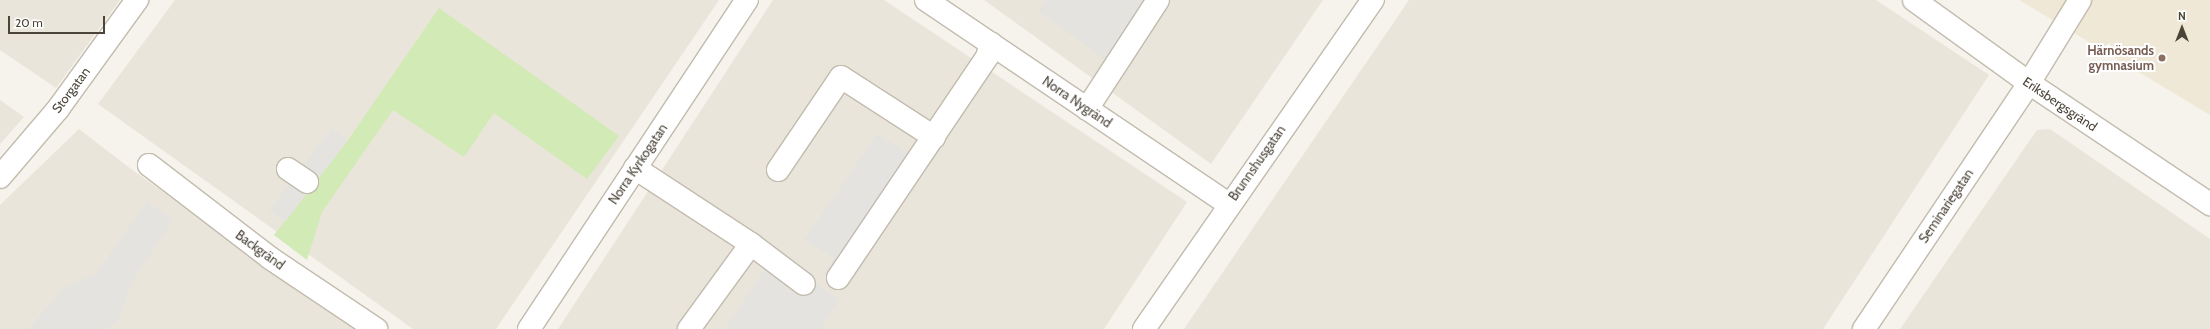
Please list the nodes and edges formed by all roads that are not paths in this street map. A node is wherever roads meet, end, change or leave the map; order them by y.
1 (137, 0) edge
2 (747, 0) edge
3 (926, 0) edge
4 (1158, 0) edge
5 (1373, 0) edge
6 (1914, 0) edge
7 (2080, 0) edge
8 (991, 44) junction
9 (2029, 83) junction
10 (1087, 109) junction
11 (934, 137) junction
12 (149, 165) dead end
13 (635, 168) junction
14 (288, 169) dead end
15 (778, 170) dead end
16 (0, 177) edge
17 (307, 182) dead end
18 (1228, 204) junction
19 (2210, 204) edge
20 (751, 244) junction
21 (838, 278) dead end
22 (804, 284) dead end
23 (376, 329) edge
24 (528, 329) edge
25 (689, 329) edge
26 (1144, 329) edge
27 (1864, 329) edge

1 - 16 street, Storgatan
2 - 13 street, Norra Kyrkogatan
3 - 8 street, Norra Nygränd
4 - 10 street
5 - 18 street, Brunnshusgatan
6 - 9 street, Eriksbergsgränd
7 - 9 street, Seminariegatan
8 - 10 street, Norra Nygränd
8 - 11 street
9 - 19 street, Eriksbergsgränd
9 - 27 street, Seminariegatan
10 - 18 street, Norra Nygränd
11 - 15 street
11 - 21 street
12 - 23 street, Backgränd
13 - 20 street
13 - 24 street, Norra Kyrkogatan
14 - 17 street
18 - 26 street, Brunnshusgatan
20 - 22 street
20 - 25 street

